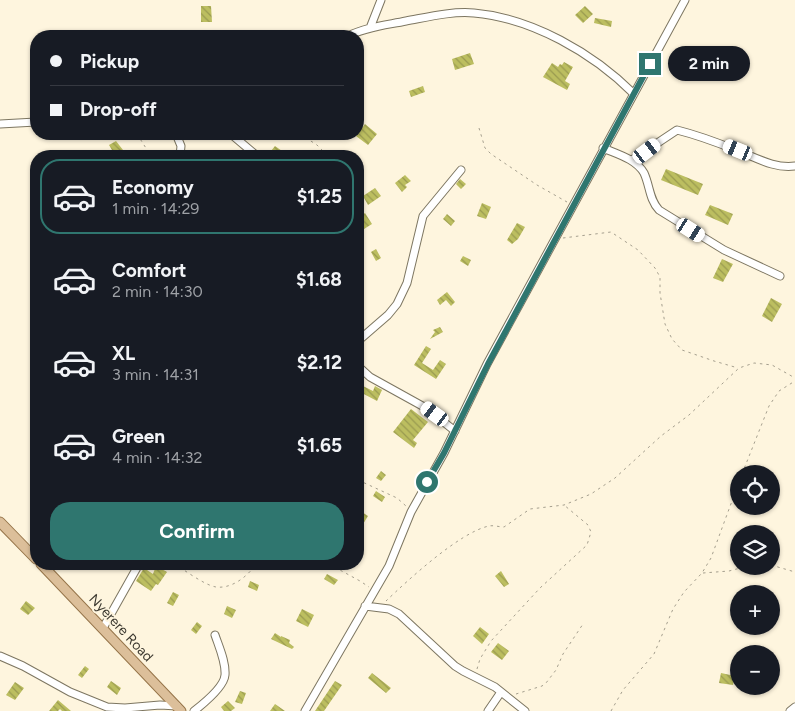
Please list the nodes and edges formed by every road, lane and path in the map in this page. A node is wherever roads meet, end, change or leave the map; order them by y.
1 (381, 0) edge
2 (684, 0) edge
3 (370, 28) junction
4 (364, 30) edge
5 (634, 94) junction
6 (30, 122) edge
7 (0, 124) edge
8 (479, 128) dead end
9 (238, 140) edge
10 (310, 140) edge
11 (603, 148) junction
12 (251, 150) edge
13 (322, 150) edge
14 (632, 160) junction
15 (795, 166) edge
16 (461, 170) dead end
17 (574, 206) junction
18 (556, 239) junction
19 (780, 276) dead end
20 (364, 336) edge
21 (739, 368) junction
22 (364, 372) edge
23 (795, 380) edge
24 (455, 431) junction
25 (746, 465) edge
26 (364, 483) edge
27 (564, 505) junction
28 (730, 506) edge
29 (411, 512) junction
30 (0, 522) edge
31 (30, 553) edge
32 (780, 568) edge
33 (47, 570) edge
34 (137, 570) edge
35 (184, 570) edge
36 (251, 570) edge
37 (340, 570) edge
38 (730, 570) edge
39 (795, 572) edge
40 (702, 573) junction
41 (374, 592) junction
42 (365, 606) junction
43 (380, 607) junction
44 (583, 624) dead end
45 (103, 628) junction
46 (214, 635) dead end
47 (0, 656) edge
48 (476, 677) junction
49 (501, 692) junction
50 (508, 697) junction
51 (122, 709) edge
52 (179, 709) edge
53 (194, 711) edge
54 (305, 711) edge
55 (488, 711) edge
56 (525, 711) edge
57 (611, 711) edge

1 - 3 street
2 - 5 street
3 - 4 street
3 - 5 street
5 - 11 street
6 - 7 street
8 - 17 path
9 - 12 street
10 - 13 path
11 - 14 street
11 - 17 street
14 - 15 street
14 - 19 street
16 - 20 street
17 - 18 street
18 - 21 path
18 - 24 street
21 - 23 path
21 - 27 path
22 - 24 street
23 - 25 path
24 - 29 street
26 - 29 path
27 - 43 path
27 - 48 path
28 - 40 path
29 - 41 street
30 - 31 main road
32 - 39 path
33 - 45 main road, Nyerere Road
34 - 45 street
35 - 36 path
37 - 41 path
38 - 40 path
40 - 57 path
41 - 42 street
42 - 43 street
42 - 54 street
43 - 48 street
44 - 50 path
45 - 52 main road, Nyerere Road
46 - 53 street
47 - 51 street
48 - 49 street
49 - 50 street
49 - 55 street
50 - 56 street
51 - 52 street

